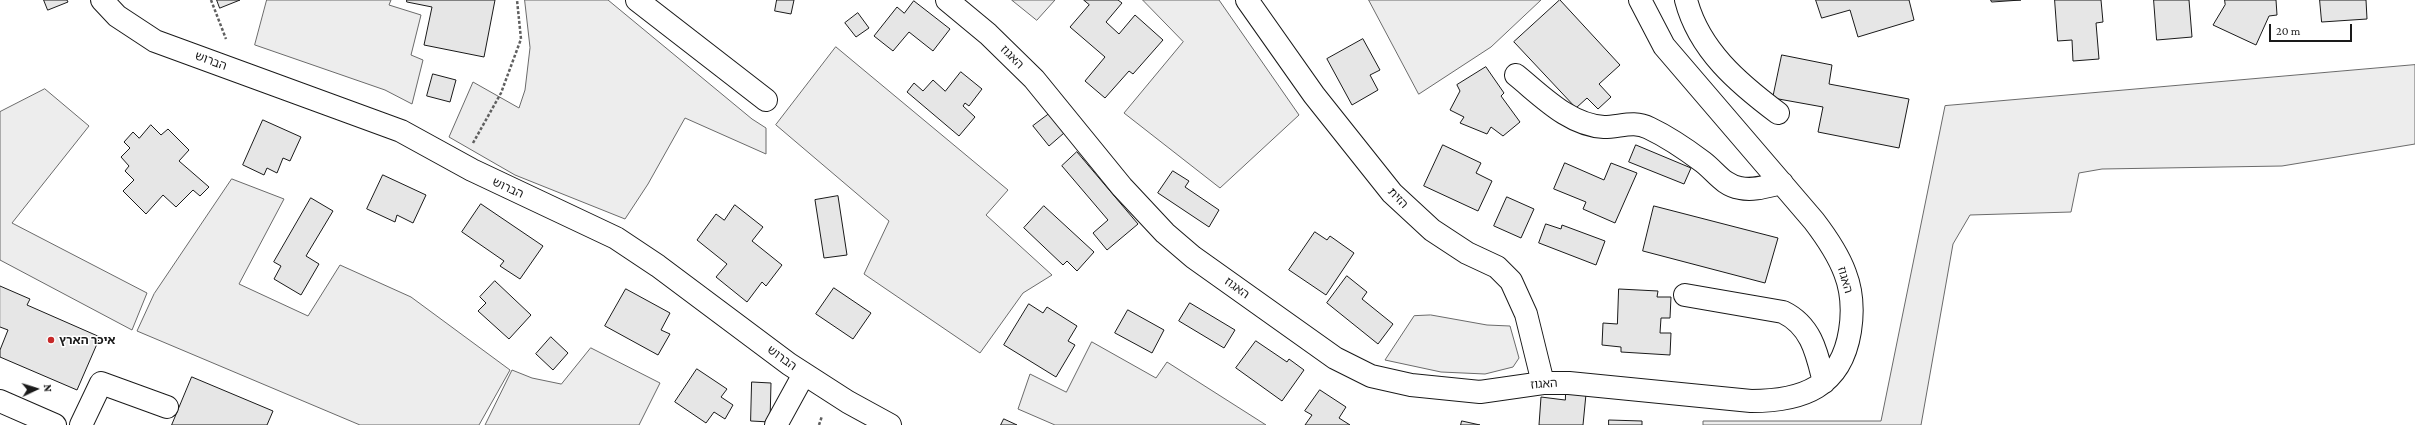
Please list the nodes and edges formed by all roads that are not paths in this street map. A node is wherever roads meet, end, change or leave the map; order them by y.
1 (102, 0) edge
2 (637, 0) edge
3 (947, 0) edge
4 (1247, 0) edge
5 (1640, 0) edge
6 (1686, 0) edge
7 (1516, 75) dead end
8 (766, 100) dead end
9 (1778, 113) dead end
10 (1782, 183) junction
11 (1685, 295) dead end
12 (804, 374) junction
13 (1824, 382) junction
14 (1543, 383) junction
15 (0, 400) edge
16 (167, 407) dead end
17 (55, 425) edge
18 (81, 425) edge
19 (776, 425) edge
20 (890, 425) edge

1 - 12 street, הברוש
2 - 8 street
3 - 14 street, האגוז
4 - 14 street, הזית
5 - 10 street, האגוז
6 - 9 street
7 - 10 street
10 - 13 street, האגוז
11 - 13 street
12 - 19 street
12 - 20 street, הברוש
13 - 14 street, האגוז
15 - 17 street
16 - 18 street

